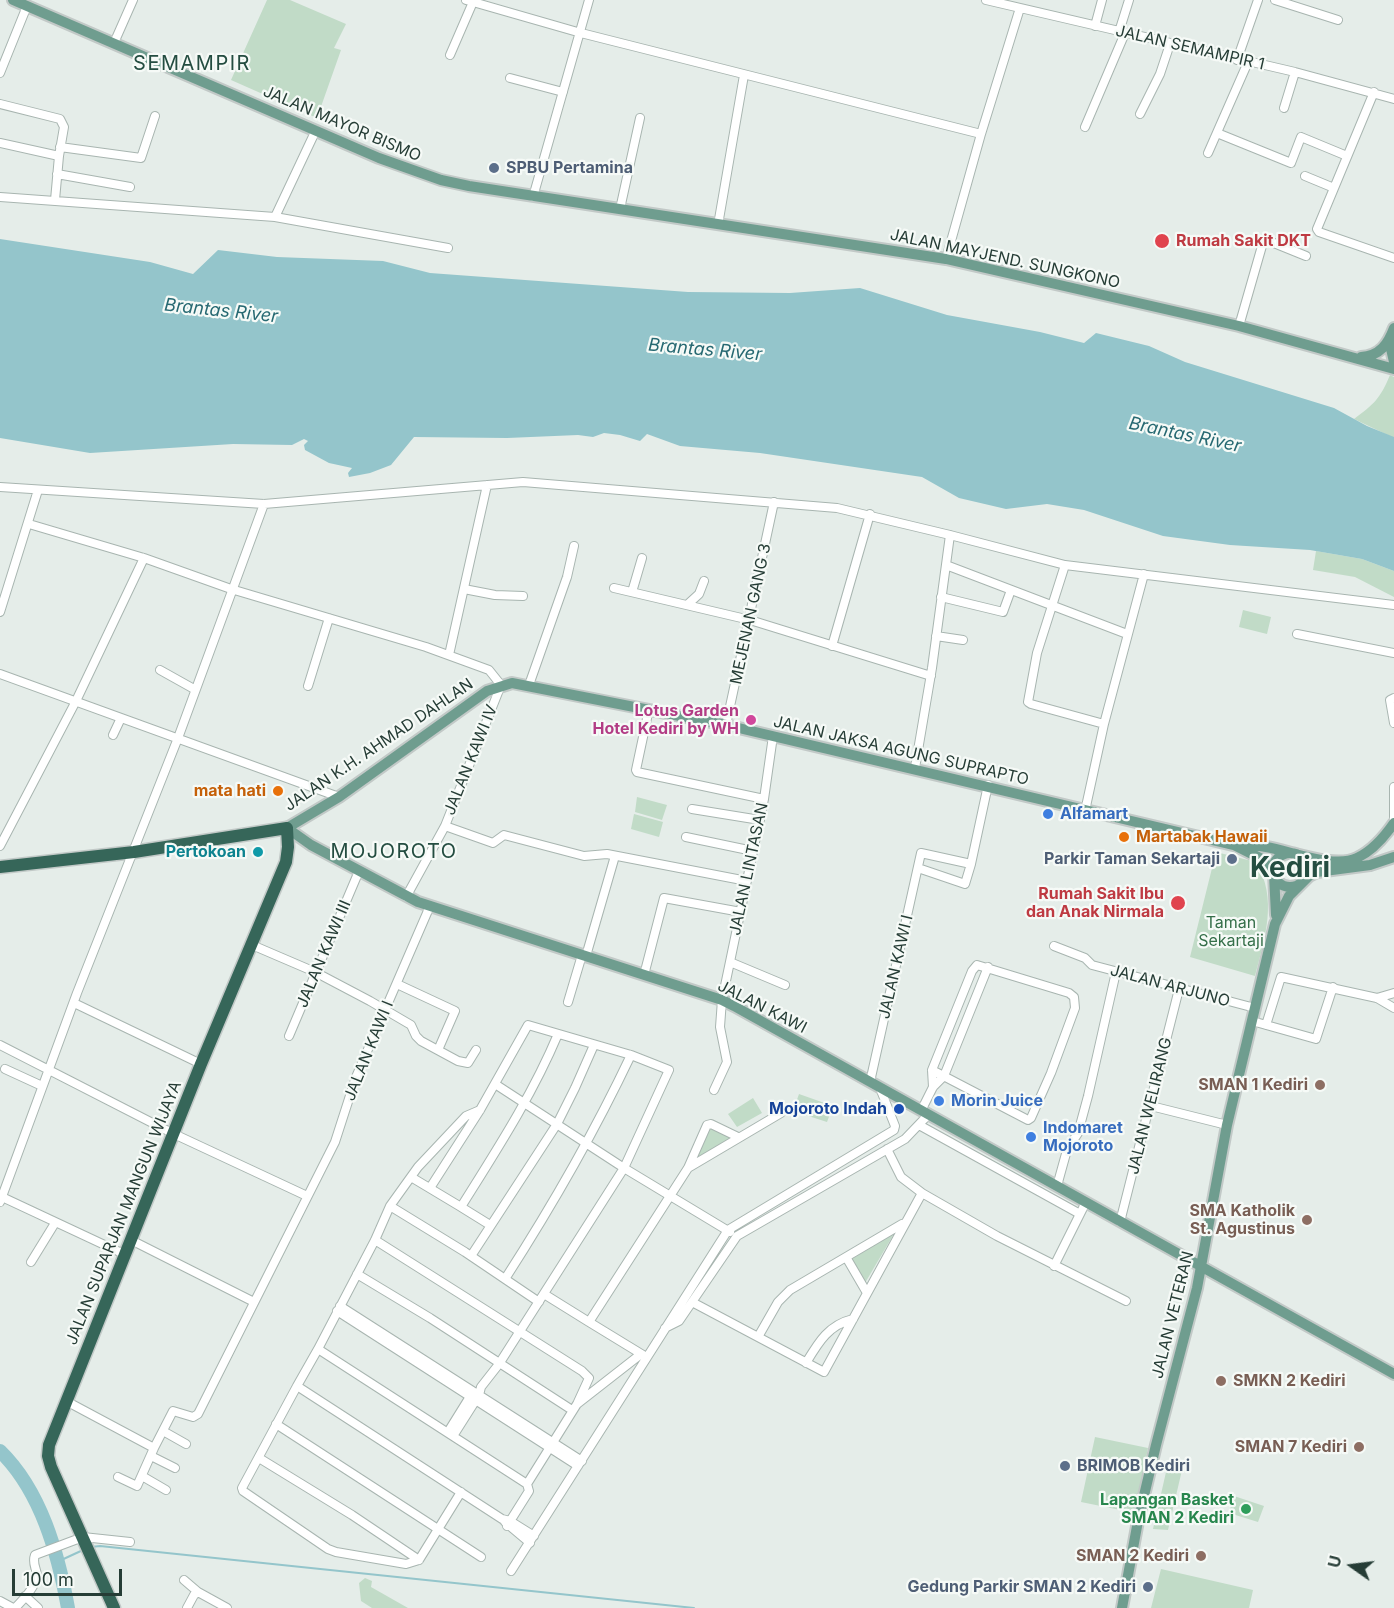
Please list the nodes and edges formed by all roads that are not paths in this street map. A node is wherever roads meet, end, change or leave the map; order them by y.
1 (133, 0) edge
2 (589, 0) edge
3 (986, 0) edge
4 (1102, 0) edge
5 (1129, 0) edge
6 (1258, 0) edge
7 (1275, 0) edge
8 (470, 1) edge
9 (22, 3) edge
10 (1020, 8) junction
11 (1338, 20) dead end
12 (1095, 26) junction
13 (1122, 32) junction
14 (581, 33) junction
15 (114, 44) junction
16 (1170, 44) junction
17 (450, 56) dead end
18 (1238, 60) junction
19 (1248, 62) junction
20 (1295, 72) junction
21 (0, 74) edge
22 (744, 75) junction
23 (510, 78) dead end
24 (563, 92) junction
25 (1374, 92) junction
26 (1394, 99) edge
27 (0, 104) edge
28 (1284, 108) dead end
29 (1140, 114) dead end
30 (155, 116) dead end
31 (640, 118) dead end
32 (1085, 127) dead end
33 (316, 130) junction
34 (1216, 133) junction
35 (981, 134) junction
36 (0, 142) edge
37 (60, 147) junction
38 (1208, 153) dead end
39 (58, 156) junction
40 (1347, 156) junction
41 (57, 174) junction
42 (1305, 176) dead end
43 (130, 187) dead end
44 (1334, 188) junction
45 (0, 197) edge
46 (533, 197) junction
47 (55, 200) junction
48 (620, 209) junction
49 (275, 217) junction
50 (718, 225) junction
51 (448, 248) dead end
52 (1306, 256) dead end
53 (1394, 258) edge
54 (946, 259) junction
55 (1239, 327) junction
56 (1394, 328) edge
57 (1389, 340) junction
58 (1355, 357) junction
59 (1394, 362) edge
60 (1394, 369) edge
61 (488, 484) junction
62 (0, 487) edge
63 (38, 490) junction
64 (774, 502) junction
65 (264, 504) junction
66 (870, 514) junction
67 (29, 524) junction
68 (950, 534) junction
69 (574, 546) dead end
70 (144, 558) junction
71 (642, 558) dead end
72 (946, 565) junction
73 (1065, 565) junction
74 (1144, 578) junction
75 (704, 581) dead end
76 (614, 588) dead end
77 (231, 589) junction
78 (464, 589) junction
79 (1011, 590) junction
80 (632, 592) junction
81 (523, 596) dead end
82 (941, 597) junction
83 (687, 605) junction
84 (1052, 605) junction
85 (1394, 605) edge
86 (0, 612) edge
87 (329, 618) junction
88 (750, 620) junction
89 (1127, 634) junction
90 (1298, 634) dead end
91 (936, 636) junction
92 (963, 640) dead end
93 (832, 646) junction
94 (1394, 653) edge
95 (449, 655) junction
96 (160, 670) dead end
97 (0, 674) edge
98 (931, 676) junction
99 (529, 685) junction
100 (308, 686) dead end
101 (501, 686) junction
102 (194, 689) junction
103 (561, 692) joint
104 (1394, 698) edge
105 (76, 701) junction
106 (649, 709) junction
107 (121, 718) junction
108 (1104, 723) junction
109 (1394, 723) edge
110 (726, 725) junction
111 (113, 735) dead end
112 (773, 736) junction
113 (178, 738) junction
114 (915, 768) junction
115 (988, 785) junction
116 (1394, 787) edge
117 (339, 797) junction
118 (764, 799) junction
119 (692, 809) dead end
120 (1085, 811) junction
121 (759, 820) junction
122 (1394, 823) edge
123 (445, 826) junction
124 (287, 828) junction
125 (686, 837) dead end
126 (1233, 845) junction
127 (0, 846) edge
128 (753, 851) junction
129 (134, 852) junction
130 (1294, 853) junction
131 (615, 856) junction
132 (1394, 857) edge
133 (971, 864) junction
134 (0, 867) edge
135 (918, 868) junction
136 (359, 871) junction
137 (1274, 874) junction
138 (747, 880) junction
139 (1302, 881) junction
140 (406, 897) junction
141 (430, 906) junction
142 (741, 912) junction
143 (1275, 924) junction
144 (252, 945) junction
145 (1054, 946) dead end
146 (584, 956) junction
147 (730, 962) junction
148 (988, 968) junction
149 (315, 972) junction
150 (1116, 972) junction
151 (644, 975) junction
152 (397, 984) junction
153 (785, 985) dead end
154 (1333, 987) junction
155 (1179, 989) junction
156 (1394, 993) edge
157 (1377, 998) junction
158 (722, 1000) junction
159 (568, 1002) dead end
160 (74, 1003) junction
161 (1255, 1008) junction
162 (1394, 1008) edge
163 (384, 1010) junction
164 (1258, 1023) junction
165 (558, 1035) junction
166 (290, 1036) dead end
167 (0, 1045) edge
168 (594, 1045) junction
169 (438, 1050) junction
170 (476, 1050) dead end
171 (631, 1055) junction
172 (201, 1064) junction
173 (5, 1069) dead end
174 (48, 1069) junction
175 (932, 1070) junction
176 (944, 1076) junction
177 (870, 1082) junction
178 (495, 1084) junction
179 (42, 1086) junction
180 (933, 1087) junction
181 (880, 1088) junction
182 (714, 1090) dead end
183 (525, 1103) junction
184 (1151, 1106) junction
185 (480, 1110) junction
186 (781, 1113) dead end
187 (924, 1113) junction
188 (556, 1124) junction
189 (920, 1125) junction
190 (1227, 1125) junction
191 (174, 1134) junction
192 (738, 1137) junction
193 (587, 1144) junction
194 (887, 1149) junction
195 (858, 1153) junction
196 (864, 1162) junction
197 (624, 1168) junction
198 (688, 1168) junction
199 (411, 1177) junction
200 (1057, 1186) junction
201 (430, 1188) junction
202 (922, 1193) junction
203 (307, 1196) junction
204 (670, 1197) junction
205 (1, 1198) edge
206 (1086, 1202) junction
207 (390, 1206) junction
208 (461, 1208) junction
209 (1080, 1214) junction
210 (1120, 1222) junction
211 (55, 1223) junction
212 (904, 1223) junction
213 (490, 1226) junction
214 (728, 1230) junction
215 (737, 1236) junction
216 (131, 1240) junction
217 (375, 1240) junction
218 (126, 1255) junction
219 (471, 1256) junction
220 (846, 1257) junction
221 (31, 1262) dead end
222 (1201, 1265) junction
223 (1054, 1266) junction
224 (357, 1274) junction
225 (504, 1279) junction
226 (867, 1293) junction
227 (544, 1294) junction
228 (1126, 1301) dead end
229 (254, 1302) junction
230 (539, 1302) junction
231 (692, 1302) junction
232 (338, 1309) junction
233 (853, 1319) junction
234 (589, 1322) junction
235 (665, 1328) junction
236 (519, 1332) junction
237 (758, 1337) junction
238 (318, 1348) junction
239 (644, 1356) junction
240 (806, 1363) junction
241 (499, 1364) junction
242 (1394, 1374) edge
243 (297, 1386) junction
244 (476, 1394) junction
245 (66, 1401) junction
246 (575, 1407) junction
247 (276, 1424) junction
248 (163, 1431) junction
249 (450, 1434) junction
250 (186, 1444) dead end
251 (550, 1445) junction
252 (153, 1452) junction
253 (259, 1458) junction
254 (580, 1463) junction
255 (175, 1468) dead end
256 (142, 1476) junction
257 (118, 1477) dead end
258 (527, 1484) junction
259 (166, 1490) dead end
260 (461, 1492) junction
261 (506, 1522) junction
262 (438, 1529) junction
263 (532, 1539) junction
264 (130, 1542) dead end
265 (86, 1544) junction
266 (481, 1557) dead end
267 (419, 1560) junction
268 (512, 1571) dead end
269 (184, 1580) dead end
270 (198, 1592) junction
271 (26, 1596) junction
272 (0, 1601) edge
273 (14, 1608) edge
274 (38, 1608) edge
275 (114, 1608) edge
276 (187, 1608) edge
277 (227, 1608) edge
278 (1122, 1608) edge

1 - 15 street
2 - 14 street
3 - 10 street, JALAN SEMAMPIR 1
4 - 12 street
5 - 13 street
6 - 18 street
7 - 11 street
8 - 14 street
8 - 17 street
9 - 15 main road, JALAN MAYOR BISMO
9 - 21 street
10 - 12 street, JALAN SEMAMPIR 1
10 - 35 street
12 - 13 street, JALAN SEMAMPIR 1
13 - 16 street, JALAN SEMAMPIR 1
13 - 32 street
14 - 22 street
14 - 24 street
15 - 33 main road, JALAN MAYOR BISMO
16 - 18 street, JALAN SEMAMPIR 1
16 - 29 street
18 - 19 street, JALAN SEMAMPIR 1
19 - 20 street, JALAN SEMAMPIR 1
19 - 34 street
20 - 25 street, JALAN SEMAMPIR 1
20 - 28 street
22 - 35 street
22 - 50 street
23 - 24 street
24 - 46 street
25 - 26 street, JALAN SEMAMPIR 1
25 - 40 street
27 - 37 street
30 - 37 street
31 - 48 street
33 - 46 main road, JALAN MAYOR BISMO
33 - 49 street
34 - 38 street
34 - 40 street
35 - 54 street
36 - 39 street
37 - 39 street
39 - 41 street
40 - 44 street
41 - 43 street
41 - 47 street
42 - 44 street
44 - 53 street
45 - 47 street
46 - 48 main road, JALAN MAYJEND. SUNGKONO
47 - 49 street
48 - 50 main road, JALAN MAYJEND. SUNGKONO
49 - 51 street
50 - 54 main road, JALAN MAYJEND. SUNGKONO
52 - 55 street
54 - 55 main road, JALAN MAYJEND. SUNGKONO
55 - 58 main road, JALAN MAYJEND. SUNGKONO
56 - 57 main road
57 - 58 main road
57 - 59 main road
58 - 60 main road, JALAN MAYJEND. SUNGKONO
61 - 64 street
61 - 65 street
61 - 78 street
62 - 63 street
63 - 65 street
63 - 67 street
64 - 66 street
64 - 88 street, MEJENAN GANG 3
65 - 77 street
66 - 68 street
66 - 93 street
67 - 70 street
67 - 86 street
68 - 72 street
68 - 73 street
69 - 99 street
70 - 77 street
70 - 105 street
71 - 80 street
72 - 79 street
72 - 82 street
73 - 74 street
73 - 84 street
74 - 85 street
74 - 89 street
75 - 83 street
76 - 80 street
77 - 87 street
77 - 102 street
78 - 81 street
78 - 95 street
79 - 82 street
79 - 84 street
80 - 83 street
82 - 91 street
83 - 88 street
84 - 89 street
84 - 108 street
87 - 95 street
87 - 100 street
88 - 93 street
88 - 110 street, MEJENAN GANG 3
89 - 108 street
90 - 94 street
91 - 92 street
91 - 98 street
93 - 98 street
95 - 101 street
96 - 102 street
97 - 105 street
98 - 114 street
99 - 101 main road, JALAN K.H. AHMAD DAHLAN
99 - 103 main road, JALAN K.H. AHMAD DAHLAN
101 - 117 main road, JALAN K.H. AHMAD DAHLAN
101 - 123 street, JALAN KAWI IV
102 - 113 street
103 - 106 main road, JALAN JAKSA AGUNG SUPRAPTO
104 - 109 street
105 - 107 street
105 - 127 street
106 - 110 main road, JALAN JAKSA AGUNG SUPRAPTO
106 - 118 street
107 - 111 street
107 - 113 street
108 - 120 street
110 - 112 main road, JALAN JAKSA AGUNG SUPRAPTO
112 - 114 main road, JALAN JAKSA AGUNG SUPRAPTO
112 - 118 street, JALAN LINTASAN
113 - 117 street
113 - 129 street
114 - 115 main road, JALAN JAKSA AGUNG SUPRAPTO
115 - 120 main road, JALAN JAKSA AGUNG SUPRAPTO
115 - 133 street
116 - 122 street
117 - 124 main road, JALAN K.H. AHMAD DAHLAN
118 - 121 street, JALAN LINTASAN
119 - 121 street
120 - 126 main road, JALAN JAKSA AGUNG SUPRAPTO
121 - 128 street, JALAN LINTASAN
122 - 130 main road
123 - 131 street
123 - 140 street, JALAN KAWI IV
124 - 129 highway, JALAN K.H. AHMAD DAHLAN
124 - 136 main road, JALAN KAWI
124 - 144 highway, JALAN SUPARJAN MANGUN WIJAYA
125 - 128 street
126 - 130 main road
126 - 137 main road
128 - 138 street, JALAN LINTASAN
129 - 134 highway, JALAN K.H. AHMAD DAHLAN
129 - 160 street
130 - 137 main road
130 - 139 main road
131 - 138 street
131 - 146 street
132 - 139 main road
133 - 135 street, JALAN KAWI I
133 - 135 street
135 - 177 street, JALAN KAWI I
136 - 140 main road, JALAN KAWI
136 - 149 street, JALAN KAWI III
137 - 139 main road
137 - 143 main road
138 - 142 street, JALAN LINTASAN
139 - 143 main road
140 - 141 main road, JALAN KAWI
141 - 146 main road, JALAN KAWI
141 - 152 street, JALAN KAWI I
142 - 147 street, JALAN LINTASAN
142 - 151 street
143 - 161 main road, JALAN VETERAN
144 - 149 street
144 - 172 highway, JALAN SUPARJAN MANGUN WIJAYA
145 - 150 street, JALAN ARJUNO
146 - 151 main road, JALAN KAWI
146 - 159 street
147 - 153 street
147 - 158 street, JALAN LINTASAN
148 - 175 street
148 - 176 street
148 - 176 street
149 - 163 street
149 - 166 street, JALAN KAWI III
150 - 155 street, JALAN ARJUNO
150 - 200 street
151 - 158 main road, JALAN KAWI
152 - 163 street, JALAN KAWI I
152 - 169 street
154 - 157 street
154 - 164 street
154 - 164 street
155 - 161 street, JALAN ARJUNO
155 - 184 street, JALAN WELIRANG
156 - 157 street
157 - 162 street
158 - 177 main road, JALAN KAWI
158 - 182 street, JALAN LINTASAN
160 - 172 street
160 - 174 street
161 - 164 main road, JALAN VETERAN
163 - 169 street
163 - 203 street, JALAN KAWI I
164 - 190 main road, JALAN VETERAN
165 - 168 street
165 - 178 street
165 - 183 street
167 - 174 street
168 - 171 street
168 - 188 street
169 - 170 street
171 - 193 street
171 - 197 street
172 - 191 highway, JALAN SUPARJAN MANGUN WIJAYA
173 - 179 street
174 - 179 street
174 - 191 street
175 - 176 street
175 - 180 street
176 - 180 street
177 - 181 main road, JALAN KAWI
178 - 183 street
178 - 185 street
179 - 205 street
180 - 187 street
181 - 187 main road, JALAN KAWI
181 - 195 street
183 - 188 street
183 - 208 street
184 - 190 street
184 - 210 street, JALAN WELIRANG
185 - 199 street
185 - 201 street
186 - 192 street
187 - 189 street
187 - 200 main road, JALAN KAWI
188 - 193 street
188 - 213 street
189 - 194 street
189 - 209 street
190 - 222 main road, JALAN VETERAN
191 - 203 street
191 - 216 highway, JALAN SUPARJAN MANGUN WIJAYA
192 - 198 street
192 - 198 street
193 - 197 street
193 - 225 street
194 - 196 street
194 - 202 street
195 - 196 street
195 - 214 street
196 - 215 street
197 - 204 street
197 - 227 street
198 - 204 street
199 - 201 street
199 - 207 street
200 - 206 main road, JALAN KAWI
201 - 208 street
202 - 212 street
202 - 223 street
203 - 229 street, JALAN KAWI I
204 - 214 street
204 - 234 street
205 - 211 street
206 - 209 street
206 - 210 main road, JALAN KAWI
207 - 217 street
207 - 219 street
208 - 213 street
209 - 223 street
210 - 222 main road, JALAN KAWI
211 - 218 street
211 - 221 street
212 - 220 street
212 - 226 street
213 - 219 street
214 - 215 street
214 - 235 street
215 - 231 street
216 - 218 highway, JALAN SUPARJAN MANGUN WIJAYA
216 - 229 street
217 - 224 street
217 - 236 street
218 - 245 highway, JALAN SUPARJAN MANGUN WIJAYA
219 - 225 street
220 - 226 street
220 - 237 street
222 - 242 main road, JALAN KAWI
222 - 278 main road, JALAN VETERAN
223 - 228 street
224 - 232 street
224 - 241 street
225 - 230 street
226 - 233 street
227 - 230 street
227 - 234 street
229 - 248 street, JALAN KAWI I
230 - 236 street
231 - 235 street
231 - 237 street
232 - 238 street
232 - 244 street
233 - 240 street
233 - 240 street
234 - 239 street
235 - 239 street
236 - 241 street
236 - 246 street
237 - 240 street
238 - 243 street
238 - 249 street
239 - 246 street
239 - 254 street
241 - 244 street
241 - 246 street
243 - 247 street
243 - 260 street
244 - 249 street
244 - 251 street
245 - 252 street
245 - 265 highway, JALAN SUPARJAN MANGUN WIJAYA
246 - 251 street
247 - 253 street
247 - 262 street
248 - 250 street
248 - 252 street
249 - 258 street
251 - 254 street
251 - 258 street
252 - 255 street
252 - 256 street
253 - 267 street
253 - 267 street
254 - 263 street
256 - 257 street
256 - 259 street
258 - 261 street
260 - 261 street
260 - 262 street
261 - 263 street
262 - 266 street
262 - 267 street
263 - 268 street
264 - 265 street
265 - 271 street
265 - 275 highway, JALAN SUPARJAN MANGUN WIJAYA
269 - 270 street
270 - 276 street
270 - 277 street
271 - 273 street
271 - 274 street
272 - 273 street

